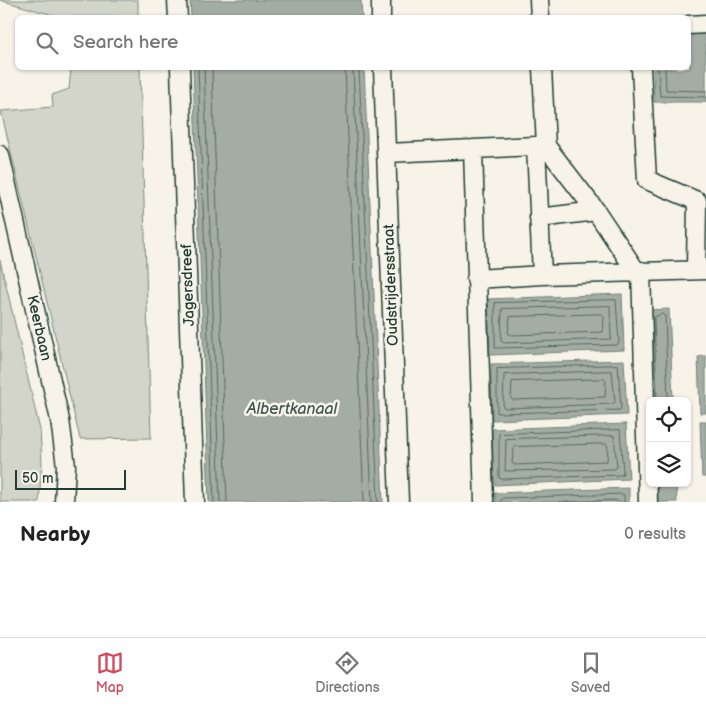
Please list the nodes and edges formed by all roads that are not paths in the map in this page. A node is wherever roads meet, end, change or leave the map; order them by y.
1 (177, 0) edge
2 (381, 0) edge
3 (539, 0) edge
4 (178, 15) edge
5 (381, 15) edge
6 (540, 15) edge
7 (691, 24) edge
8 (706, 24) edge
9 (180, 70) edge
10 (383, 70) edge
11 (542, 70) edge
12 (641, 70) edge
13 (541, 146) junction
14 (473, 149) junction
15 (386, 153) junction
16 (0, 155) edge
17 (596, 211) junction
18 (539, 218) junction
19 (701, 270) edge
20 (639, 271) junction
21 (542, 275) junction
22 (476, 280) junction
23 (64, 502) edge
24 (195, 502) edge
25 (399, 502) edge
26 (484, 502) edge
27 (648, 502) edge

1 - 4 street
2 - 5 street
3 - 6 street
7 - 8 street
9 - 24 street, Jagersdreef
10 - 15 street, Oudstrijdersstraat
11 - 13 street
12 - 19 street
13 - 14 street
13 - 17 street
13 - 18 street
14 - 15 street
14 - 22 street
15 - 25 street, Oudstrijdersstraat
16 - 23 street, Keerbaan
17 - 18 street
17 - 20 street
18 - 21 street
19 - 20 street
20 - 21 street
20 - 27 street
21 - 22 street
22 - 26 street

